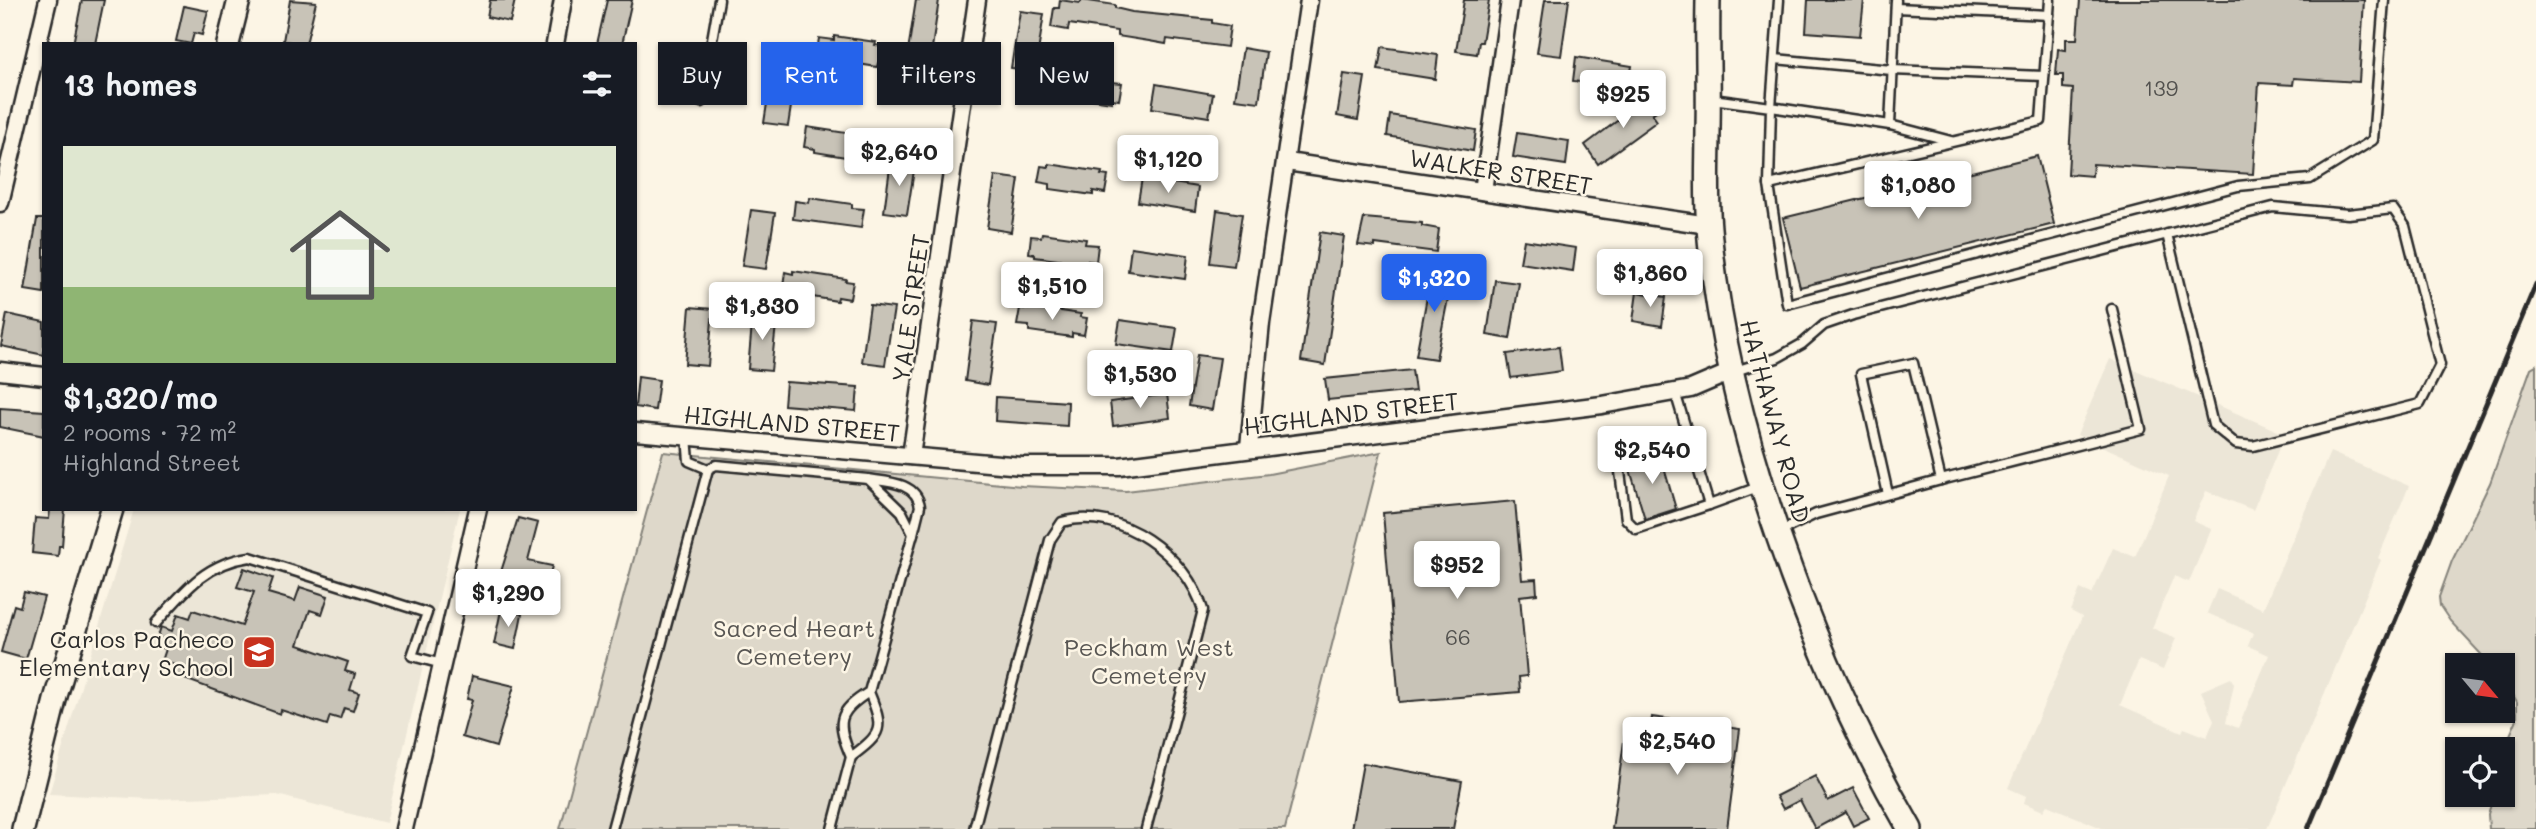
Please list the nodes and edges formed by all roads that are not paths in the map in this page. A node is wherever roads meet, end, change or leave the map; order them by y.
1 (48, 0) edge
2 (239, 0) edge
3 (563, 0) edge
4 (719, 0) edge
5 (977, 0) edge
6 (1309, 0) edge
7 (1510, 0) edge
8 (1708, 0) edge
9 (1779, 0) edge
10 (2050, 0) edge
11 (2384, 0) edge
12 (1896, 4) edge
13 (2049, 15) junction
14 (228, 42) edge
15 (555, 42) edge
16 (712, 42) edge
17 (1775, 59) junction
18 (1892, 69) junction
19 (2045, 76) junction
20 (1708, 99) junction
21 (1771, 107) junction
22 (1890, 125) junction
23 (1955, 142) junction
24 (1287, 162) junction
25 (1769, 186) junction
26 (1483, 191) junction
27 (0, 203) edge
28 (1708, 225) junction
29 (2166, 234) junction
30 (2112, 309) dead end
31 (0, 371) edge
32 (1733, 371) junction
33 (42, 376) edge
34 (1675, 392) junction
35 (637, 432) edge
36 (1688, 435) junction
37 (687, 436) junction
38 (1249, 447) junction
39 (911, 456) junction
40 (708, 469) junction
41 (868, 480) junction
42 (1941, 480) junction
43 (1763, 485) junction
44 (1888, 494) junction
45 (1709, 505) junction
46 (111, 511) edge
47 (478, 511) edge
48 (1779, 532) junction
49 (913, 534) junction
50 (156, 623) dead end
51 (442, 664) junction
52 (870, 692) junction
53 (851, 757) junction
54 (23, 829) edge
55 (404, 829) edge
56 (612, 829) edge
57 (831, 829) edge
58 (974, 829) edge
59 (1146, 829) edge
60 (1910, 829) edge

1 - 27 street
2 - 14 street
3 - 15 street
4 - 16 lane
5 - 39 street, YALE STREET
6 - 24 street
7 - 26 street
8 - 20 main road, HATHAWAY ROAD
9 - 17 lane
10 - 13 lane
11 - 25 lane
12 - 13 lane
12 - 18 lane
13 - 19 lane
17 - 18 lane
17 - 21 lane
18 - 19 lane
18 - 22 lane
19 - 23 lane
20 - 21 lane
20 - 28 main road, HATHAWAY ROAD
21 - 22 lane
21 - 25 lane
22 - 23 lane
23 - 25 lane
24 - 26 street, WALKER STREET
24 - 38 street
26 - 28 street, WALKER STREET
28 - 32 main road, HATHAWAY ROAD
29 - 29 lane
29 - 32 lane
30 - 42 lane
31 - 33 street
32 - 34 street, HIGHLAND STREET
32 - 43 main road, HATHAWAY ROAD
34 - 36 lane
34 - 38 street, HIGHLAND STREET
35 - 37 street, HIGHLAND STREET
36 - 45 lane
36 - 45 lane
37 - 39 street, HIGHLAND STREET
37 - 40 lane
38 - 39 street, HIGHLAND STREET
40 - 41 lane
40 - 56 lane
41 - 49 lane
41 - 49 lane
42 - 44 lane
42 - 44 lane
43 - 45 lane
43 - 48 main road, HATHAWAY ROAD
44 - 48 lane
46 - 54 street
47 - 51 street
48 - 60 main road, HATHAWAY ROAD
49 - 52 lane
50 - 51 lane
51 - 55 street
52 - 53 lane
52 - 53 lane
53 - 57 lane
58 - 59 lane

